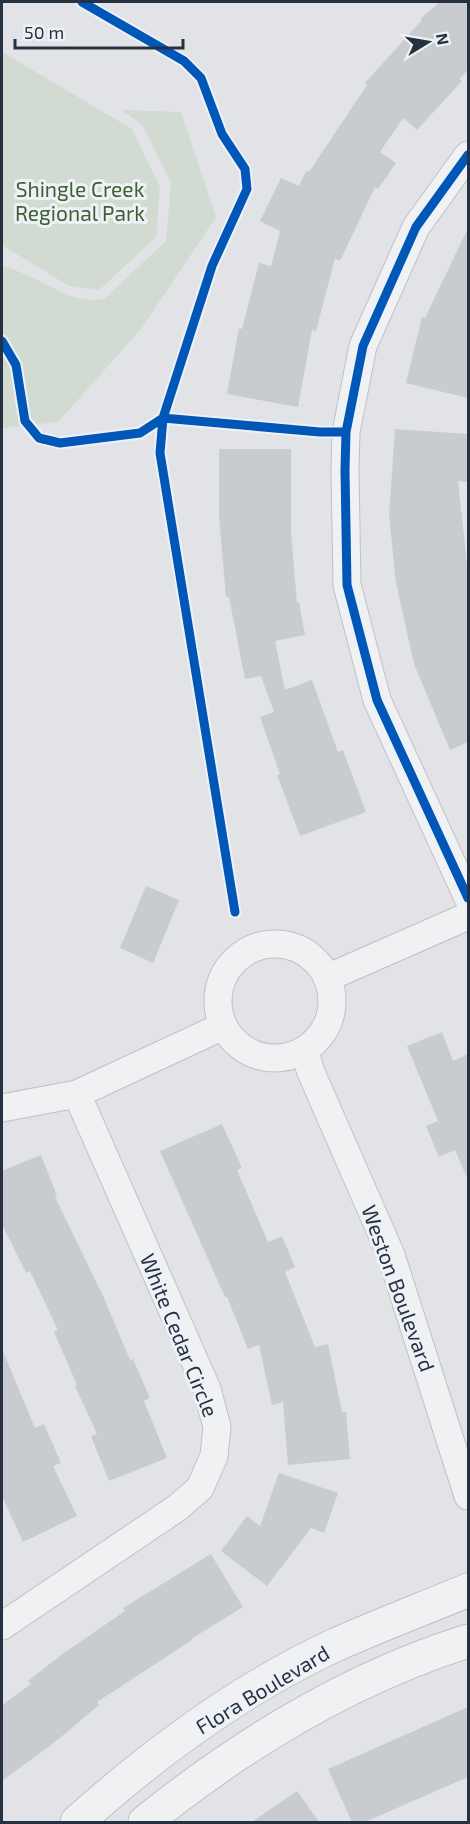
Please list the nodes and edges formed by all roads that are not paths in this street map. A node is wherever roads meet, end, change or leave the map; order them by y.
1 (468, 155) edge
2 (468, 898) edge
3 (468, 916) edge
4 (327, 978) junction
5 (223, 1026) junction
6 (305, 1050) junction
7 (77, 1094) junction
8 (2, 1108) edge
9 (468, 1496) edge
10 (468, 1590) edge
11 (3, 1621) edge
12 (468, 1641) edge
13 (77, 1822) edge
14 (145, 1822) edge

1 - 2 street
3 - 4 street
4 - 5 street
4 - 6 street
5 - 6 street
5 - 7 street
6 - 9 street, Weston Boulevard
7 - 8 street
7 - 11 street, White Cedar Circle
10 - 13 street, Flora Boulevard
12 - 14 street, Flora Boulevard

